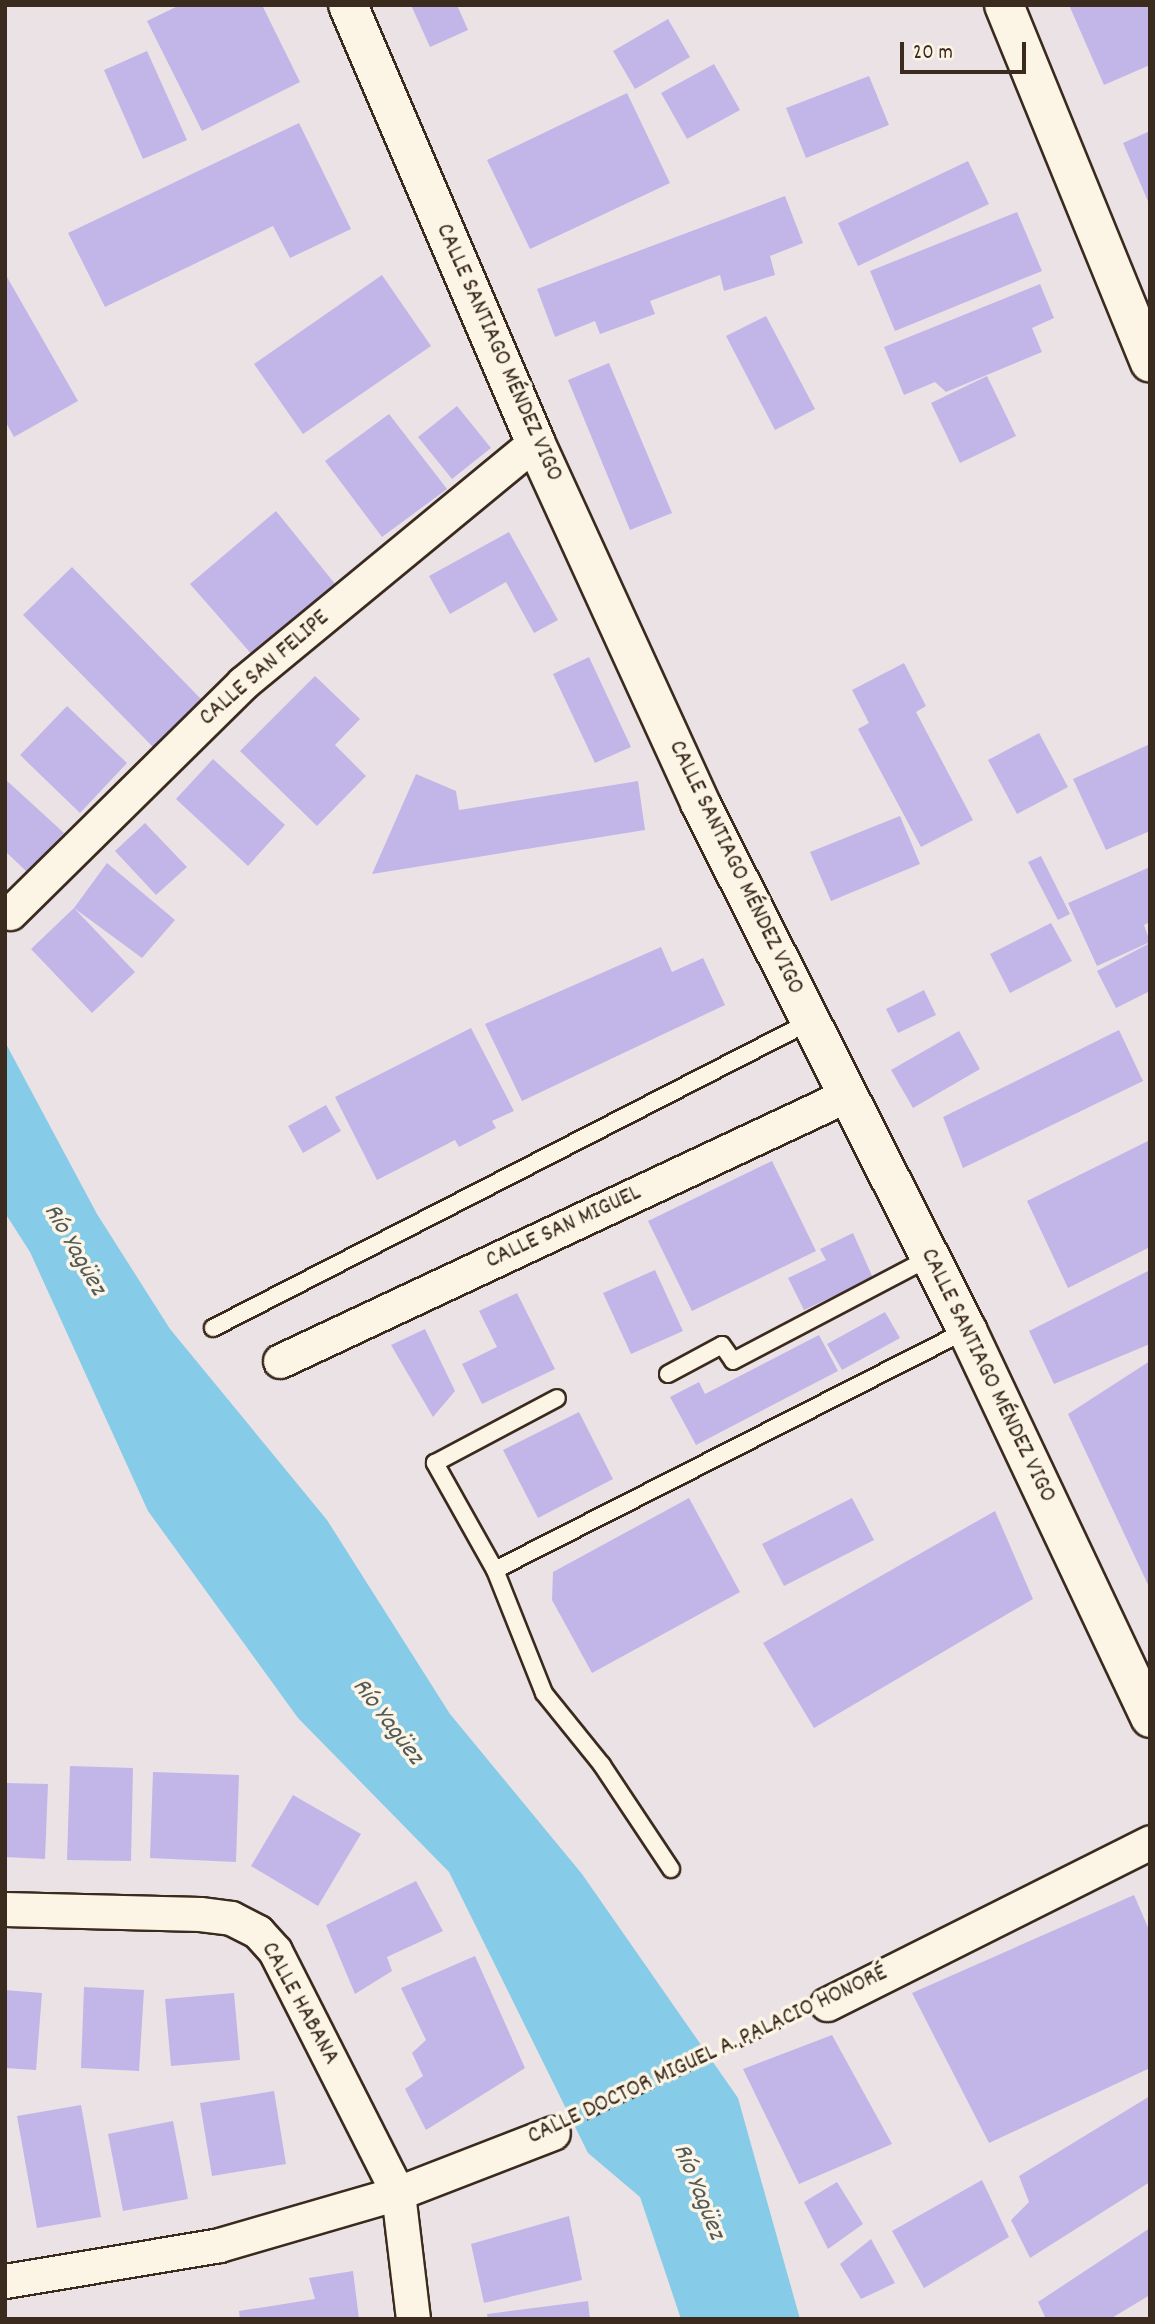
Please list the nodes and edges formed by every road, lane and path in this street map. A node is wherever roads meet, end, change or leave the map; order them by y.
1 (348, 5) edge
2 (1004, 5) edge
3 (1150, 362) edge
4 (535, 442) junction
5 (10, 913) dead end
6 (811, 1021) junction
7 (847, 1095) junction
8 (929, 1258) junction
9 (213, 1328) dead end
10 (967, 1330) junction
11 (281, 1361) dead end
12 (668, 1374) dead end
13 (557, 1398) dead end
14 (495, 1570) junction
15 (1150, 1718) edge
16 (1150, 1842) edge
17 (671, 1869) dead end
18 (5, 1909) edge
19 (827, 2004) joint
20 (554, 2133) joint
21 (398, 2193) junction
22 (5, 2281) edge
23 (413, 2319) edge

1 - 4 street, CALLE SANTIAGO MÉNDEZ VIGO
2 - 3 street
4 - 5 street, CALLE SAN FELIPE
4 - 6 street, CALLE SANTIAGO MÉNDEZ VIGO
6 - 7 street, CALLE SANTIAGO MÉNDEZ VIGO
6 - 9 lane
7 - 8 street, CALLE SANTIAGO MÉNDEZ VIGO
7 - 11 street, CALLE SAN MIGUEL
8 - 10 street, CALLE SANTIAGO MÉNDEZ VIGO
8 - 12 lane
10 - 14 lane
10 - 15 street, CALLE SANTIAGO MÉNDEZ VIGO
13 - 14 lane
14 - 17 lane
16 - 19 street, CALLE DOCTOR MIGUEL A. PALACIO HONORÉ
18 - 21 street, CALLE HABANA
19 - 20 path, CALLE DOCTOR MIGUEL A. PALACIO HONORÉ
20 - 21 street, CALLE DOCTOR MIGUEL A. PALACIO HONORÉ
21 - 22 street, CALLE DOCTOR MIGUEL A. PALACIO HONORÉ
21 - 23 street

